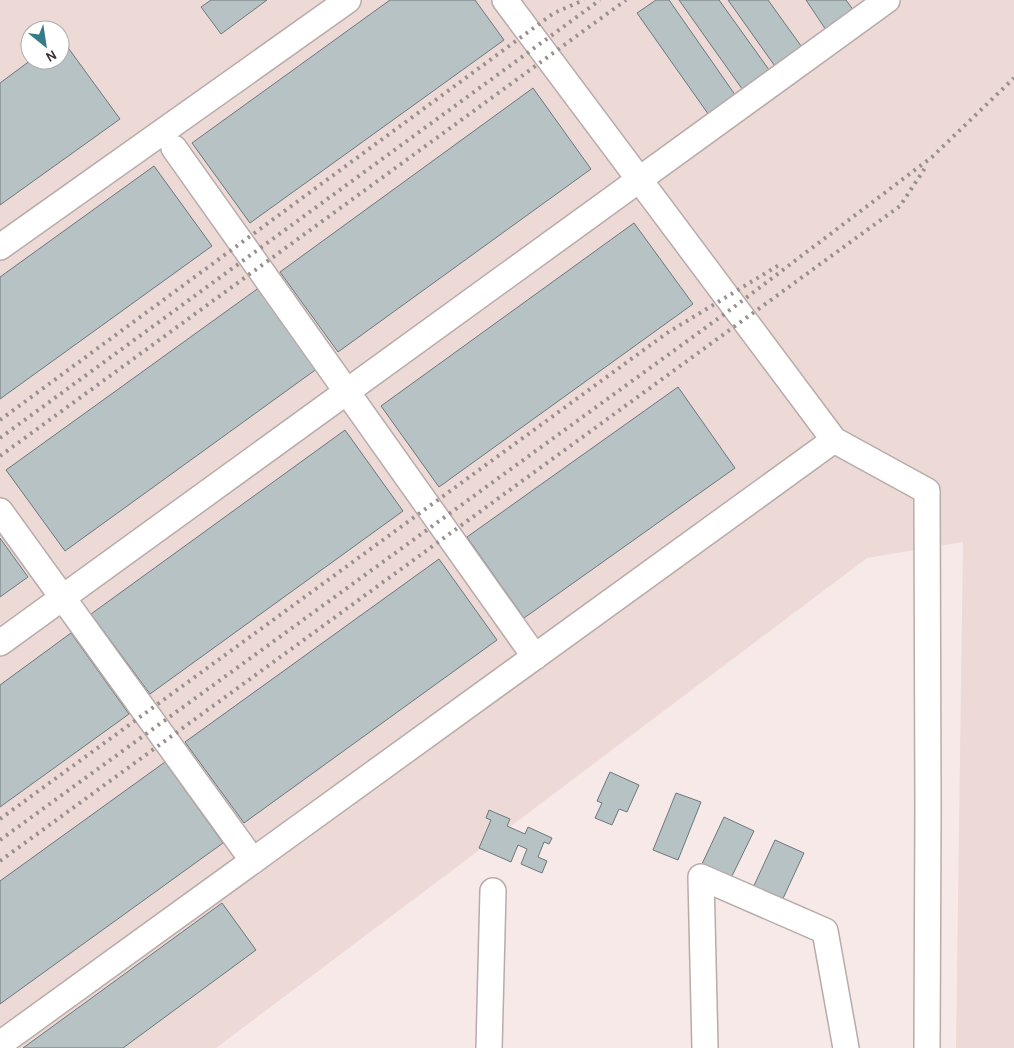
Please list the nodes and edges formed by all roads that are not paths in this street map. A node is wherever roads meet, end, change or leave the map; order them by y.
1 (348, 0) edge
2 (505, 0) edge
3 (887, 0) edge
4 (174, 148) dead end
5 (639, 180) junction
6 (0, 247) edge
7 (347, 392) junction
8 (834, 440) junction
9 (0, 511) edge
10 (63, 598) junction
11 (0, 643) edge
12 (535, 657) junction
13 (253, 861) junction
14 (493, 890) dead end
15 (0, 1044) edge
16 (489, 1048) edge
17 (705, 1048) edge
18 (846, 1048) edge
19 (927, 1048) edge

1 - 6 street
2 - 5 street
3 - 5 street
4 - 7 street
5 - 7 street
5 - 8 street
7 - 10 street
7 - 12 street
8 - 12 street
8 - 19 street
9 - 10 street
10 - 11 street
10 - 13 street
12 - 13 street
13 - 15 street
14 - 16 street
17 - 18 street

